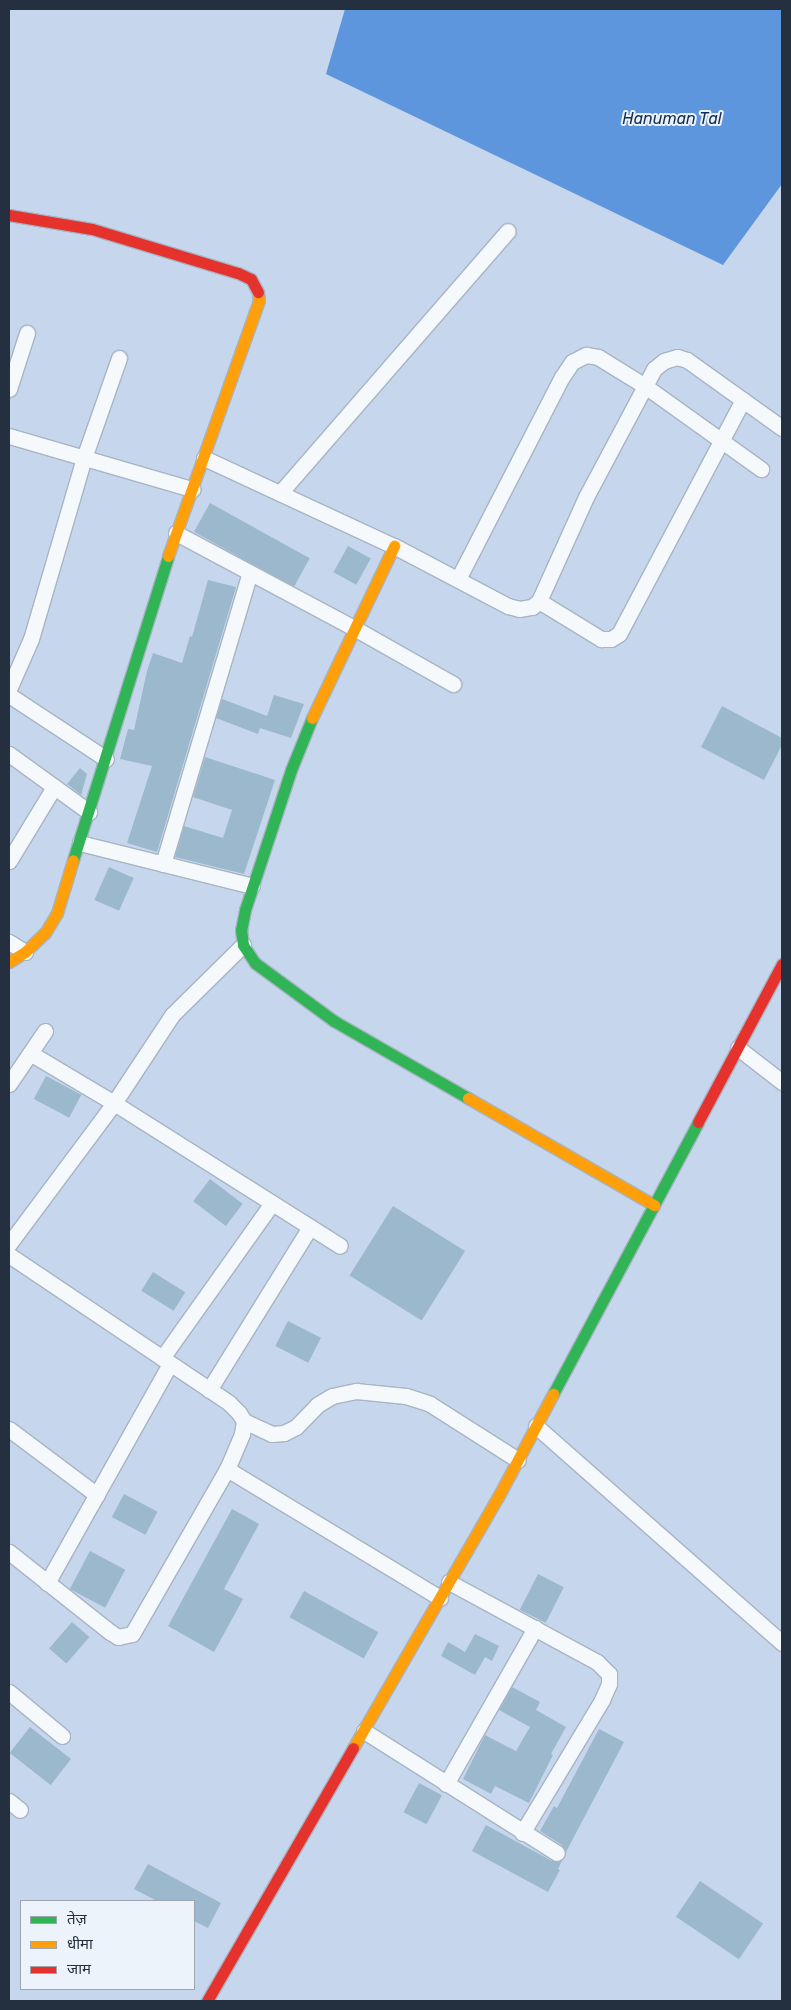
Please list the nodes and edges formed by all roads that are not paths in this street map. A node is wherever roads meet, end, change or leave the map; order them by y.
1 (9, 215) edge
2 (508, 231) dead end
3 (27, 333) dead end
4 (118, 358) dead end
5 (645, 386) junction
6 (9, 389) edge
7 (743, 400) junction
8 (782, 428) edge
9 (9, 436) edge
10 (722, 439) junction
11 (84, 458) junction
12 (204, 458) junction
13 (761, 469) dead end
14 (192, 489) junction
15 (280, 493) junction
16 (176, 533) junction
17 (394, 546) junction
18 (250, 573) junction
19 (458, 578) junction
20 (539, 600) junction
21 (354, 628) junction
22 (453, 684) dead end
23 (9, 689) edge
24 (9, 695) edge
25 (9, 754) edge
26 (106, 759) junction
27 (54, 787) junction
28 (89, 812) junction
29 (80, 844) junction
30 (9, 861) edge
31 (163, 864) junction
32 (252, 886) junction
33 (9, 942) edge
34 (243, 945) junction
35 (25, 952) junction
36 (9, 962) edge
37 (782, 964) edge
38 (45, 1031) dead end
39 (738, 1048) junction
40 (30, 1053) junction
41 (782, 1082) edge
42 (9, 1084) edge
43 (114, 1102) junction
44 (272, 1203) junction
45 (654, 1205) junction
46 (310, 1227) junction
47 (9, 1244) edge
48 (340, 1246) dead end
49 (9, 1255) edge
50 (166, 1361) junction
51 (209, 1390) junction
52 (244, 1421) junction
53 (536, 1426) junction
54 (9, 1429) edge
55 (518, 1460) junction
56 (227, 1469) junction
57 (97, 1495) junction
58 (9, 1552) edge
59 (47, 1582) junction
60 (449, 1582) junction
61 (440, 1598) junction
62 (535, 1628) junction
63 (782, 1643) edge
64 (9, 1692) edge
65 (364, 1731) junction
66 (62, 1736) dead end
67 (446, 1784) junction
68 (522, 1832) junction
69 (557, 1853) dead end
70 (208, 2001) edge

1 - 12 street
2 - 15 street
3 - 6 street
4 - 11 street
5 - 7 street
5 - 10 street
5 - 19 street
5 - 20 street
7 - 8 street
7 - 10 street
9 - 11 street
10 - 13 street
10 - 20 street
11 - 14 street
11 - 23 street
12 - 14 street
12 - 15 street
14 - 16 street
15 - 17 street
16 - 18 street
16 - 26 street
17 - 19 street
17 - 21 street
18 - 21 street
18 - 31 street
19 - 20 street
21 - 22 street
21 - 32 street
24 - 26 street
25 - 27 street
26 - 28 street
27 - 28 street
27 - 30 street
28 - 29 street
29 - 31 street
29 - 35 street
31 - 32 street
32 - 34 street
33 - 35 street
34 - 43 street
34 - 45 street
35 - 36 street
37 - 39 street
38 - 40 street
39 - 41 street
39 - 45 street
40 - 42 street
40 - 43 street
43 - 44 street
43 - 47 street
44 - 46 street
44 - 50 street
45 - 53 street
46 - 48 street
46 - 51 street
49 - 50 street
50 - 51 street
50 - 57 street
51 - 52 street
52 - 55 street
52 - 56 street
53 - 55 street
53 - 63 street
54 - 57 street
55 - 60 street
56 - 59 street
56 - 61 street
57 - 59 street
58 - 59 street
60 - 61 street
60 - 62 street
61 - 65 street
62 - 67 street
62 - 68 street
64 - 66 street
65 - 67 street
65 - 70 street
67 - 68 street
68 - 69 street

